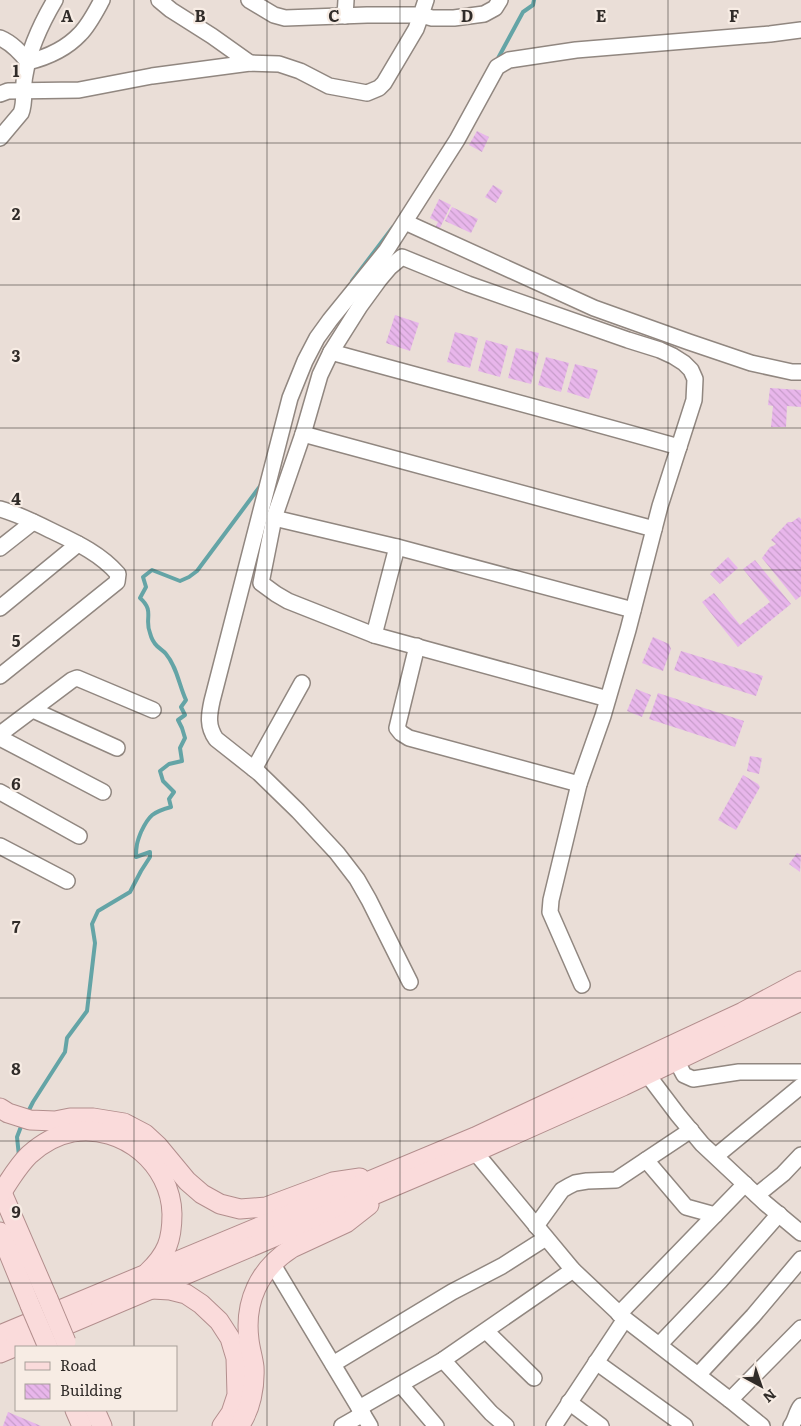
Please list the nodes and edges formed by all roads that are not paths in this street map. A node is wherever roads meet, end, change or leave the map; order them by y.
1 (55, 0) edge
2 (102, 0) edge
3 (159, 0) edge
4 (249, 0) edge
5 (346, 0) edge
6 (426, 0) edge
7 (500, 0) edge
8 (174, 5) edge
9 (421, 15) junction
10 (345, 16) junction
11 (801, 30) edge
12 (0, 38) edge
13 (28, 62) junction
14 (250, 63) junction
15 (25, 91) junction
16 (0, 94) edge
17 (0, 138) edge
18 (405, 222) junction
19 (331, 352) junction
20 (801, 372) edge
21 (303, 434) junction
22 (679, 447) junction
23 (0, 509) edge
24 (274, 518) junction
25 (33, 522) junction
26 (654, 529) junction
27 (78, 544) junction
28 (397, 547) junction
29 (0, 548) edge
30 (0, 608) edge
31 (633, 610) junction
32 (374, 635) junction
33 (417, 646) junction
34 (0, 676) edge
35 (302, 683) dead end
36 (608, 699) junction
37 (33, 710) junction
38 (153, 710) dead end
39 (0, 734) edge
40 (0, 738) edge
41 (117, 748) dead end
42 (254, 769) junction
43 (579, 784) junction
44 (0, 792) edge
45 (103, 792) dead end
46 (79, 836) dead end
47 (0, 846) edge
48 (67, 882) dead end
49 (801, 981) edge
50 (410, 982) dead end
51 (582, 984) dead end
52 (801, 1001) edge
53 (676, 1060) junction
54 (801, 1072) edge
55 (647, 1074) junction
56 (620, 1078) junction
57 (801, 1086) edge
58 (0, 1108) edge
59 (691, 1130) junction
60 (475, 1152) junction
61 (801, 1155) edge
62 (716, 1156) junction
63 (646, 1160) junction
64 (385, 1183) junction
65 (745, 1184) junction
66 (1, 1190) edge
67 (757, 1195) junction
68 (779, 1214) junction
69 (715, 1215) junction
70 (536, 1226) junction
71 (800, 1229) edge
72 (0, 1232) edge
73 (546, 1238) junction
74 (801, 1258) edge
75 (272, 1263) junction
76 (573, 1270) junction
77 (146, 1282) junction
78 (622, 1317) junction
79 (801, 1328) edge
80 (486, 1331) junction
81 (0, 1335) edge
82 (659, 1345) junction
83 (61, 1346) edge
84 (0, 1353) edge
85 (443, 1360) junction
86 (596, 1362) junction
87 (333, 1364) junction
88 (698, 1375) junction
89 (534, 1378) dead end
90 (401, 1385) junction
91 (730, 1400) junction
92 (569, 1402) junction
93 (801, 1406) edge
94 (75, 1411) edge
95 (95, 1411) edge
96 (364, 1416) edge
97 (82, 1426) edge
98 (102, 1426) edge
99 (222, 1426) edge
100 (240, 1426) edge
101 (342, 1426) edge
102 (436, 1426) edge
103 (506, 1426) edge
104 (554, 1426) edge
105 (601, 1426) edge
106 (685, 1426) edge
107 (762, 1426) edge
108 (790, 1426) edge

1 - 13 street
2 - 13 street
3 - 8 street
4 - 10 street
5 - 10 street
6 - 9 street
7 - 9 street
8 - 14 street
9 - 10 street
9 - 14 street
11 - 18 street
12 - 13 street
13 - 15 street
14 - 15 street
15 - 16 street
15 - 17 street
18 - 20 street
18 - 42 street
19 - 21 street
19 - 22 street
19 - 22 street
21 - 24 street
21 - 26 street
22 - 26 street
23 - 25 street
24 - 28 street
24 - 32 street
25 - 27 street
25 - 29 street
26 - 31 street
27 - 30 street
27 - 34 street
28 - 31 street
28 - 32 street
31 - 36 street
32 - 33 street
33 - 36 street
33 - 43 street
35 - 42 street
36 - 43 street
37 - 38 street
37 - 39 street
37 - 41 street
40 - 45 street
42 - 50 street
43 - 51 street
44 - 46 street
47 - 48 street
49 - 56 main road
52 - 53 main road
53 - 54 street
53 - 55 main road
55 - 56 main road
55 - 59 street
56 - 60 main road
56 - 64 main road
57 - 62 street
58 - 64 main road
59 - 62 street
59 - 63 street
60 - 64 main road
60 - 70 street
61 - 67 street
62 - 65 street
63 - 69 street
63 - 70 street
64 - 75 main road
64 - 77 main road
65 - 67 street
65 - 69 street
66 - 77 main road
66 - 83 main road, bridge
67 - 68 street
68 - 71 street
68 - 82 street
69 - 78 street
70 - 73 street
72 - 83 main road, bridge
73 - 76 street
73 - 87 street
74 - 88 street
75 - 87 street
75 - 100 main road
76 - 78 street
76 - 80 street
77 - 81 main road
77 - 84 main road
77 - 99 main road
78 - 82 street
78 - 86 street
79 - 91 street
80 - 85 street
80 - 89 street
82 - 88 street
85 - 90 street
85 - 103 street
86 - 92 street
86 - 106 street
87 - 96 street
88 - 91 street
90 - 96 street
90 - 102 street
91 - 107 street
92 - 104 street
92 - 105 street
93 - 108 street
94 - 97 main road
95 - 98 main road
96 - 101 street

